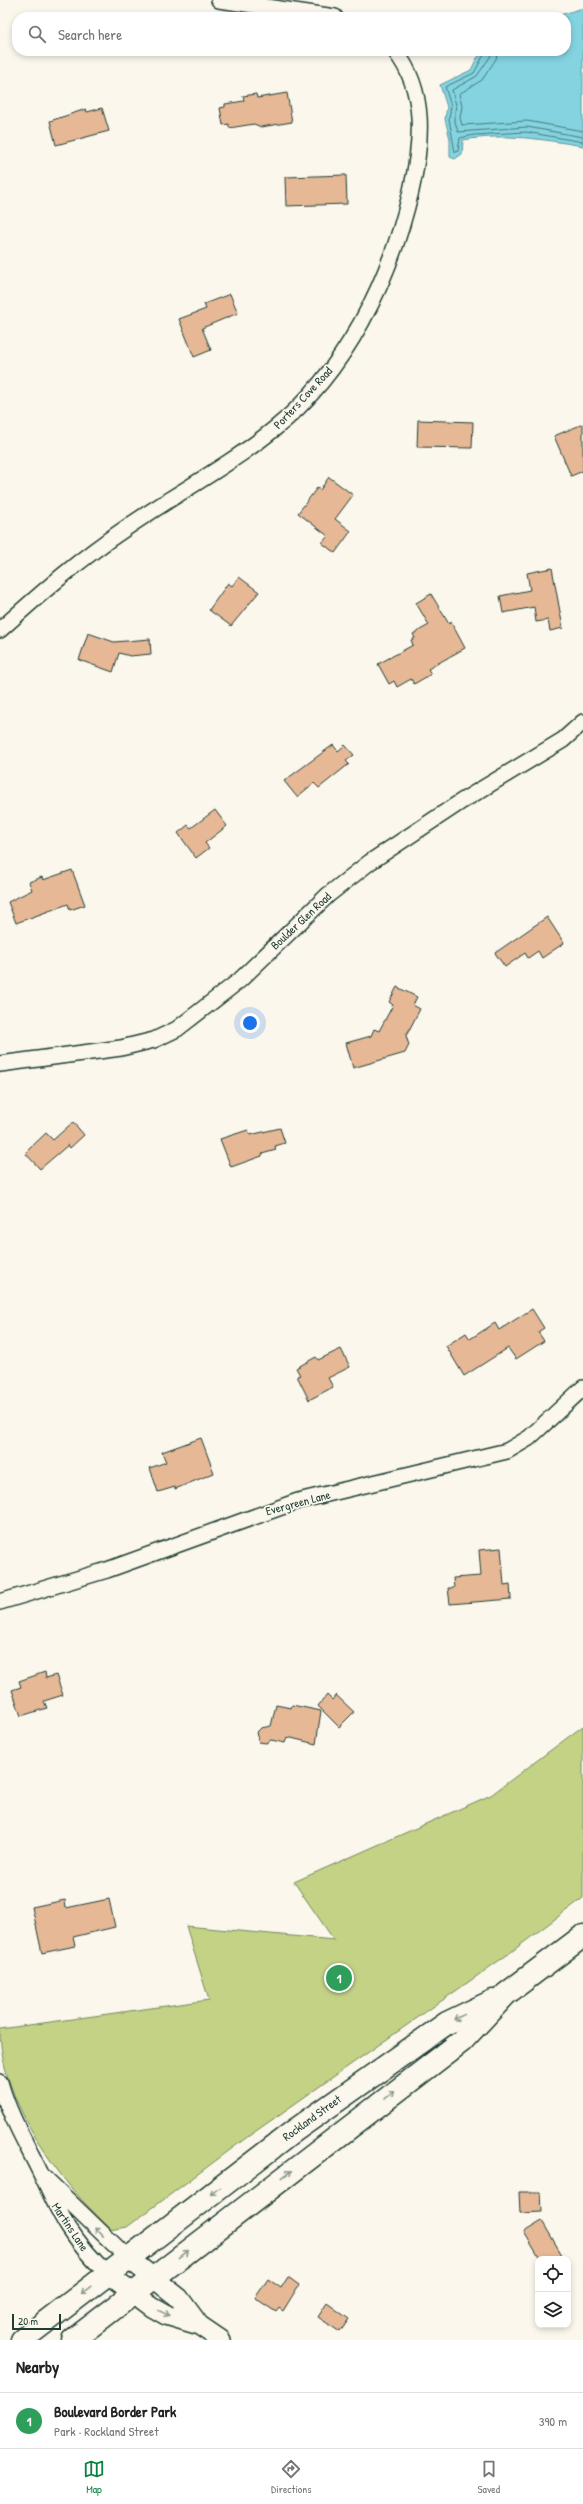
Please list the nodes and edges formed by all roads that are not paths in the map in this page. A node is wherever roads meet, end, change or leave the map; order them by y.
1 (219, 0) edge
2 (300, 12) edge
3 (399, 56) edge
4 (0, 630) edge
5 (583, 722) edge
6 (0, 1064) edge
7 (583, 1388) edge
8 (0, 1602) edge
9 (583, 1936) edge
10 (506, 1994) junction
11 (0, 2082) edge
12 (40, 2173) junction
13 (128, 2258) junction
14 (108, 2274) junction
15 (154, 2278) junction
16 (133, 2294) junction
17 (199, 2325) junction
18 (22, 2340) edge
19 (73, 2340) edge
20 (221, 2340) edge

1 - 2 street
3 - 4 street, Porters Cove Road
5 - 6 street, Boulder Glen Road
7 - 8 street, Evergreen Lane
9 - 10 main road, Rockland Street
10 -> 13 main road, Rockland Street
15 -> 10 main road, Rockland Street
11 - 12 street, Martins Lane
13 -> 12 street, Martins Lane
12 - 14 street, Martins Lane
13 - 14 main road, Rockland Street
13 - 15 street
14 - 16 street
14 -> 18 main road, Rockland Street
15 - 16 main road, Rockland Street
15 - 17 street
16 -> 17 street
16 - 19 main road, Rockland Street
17 - 20 street

